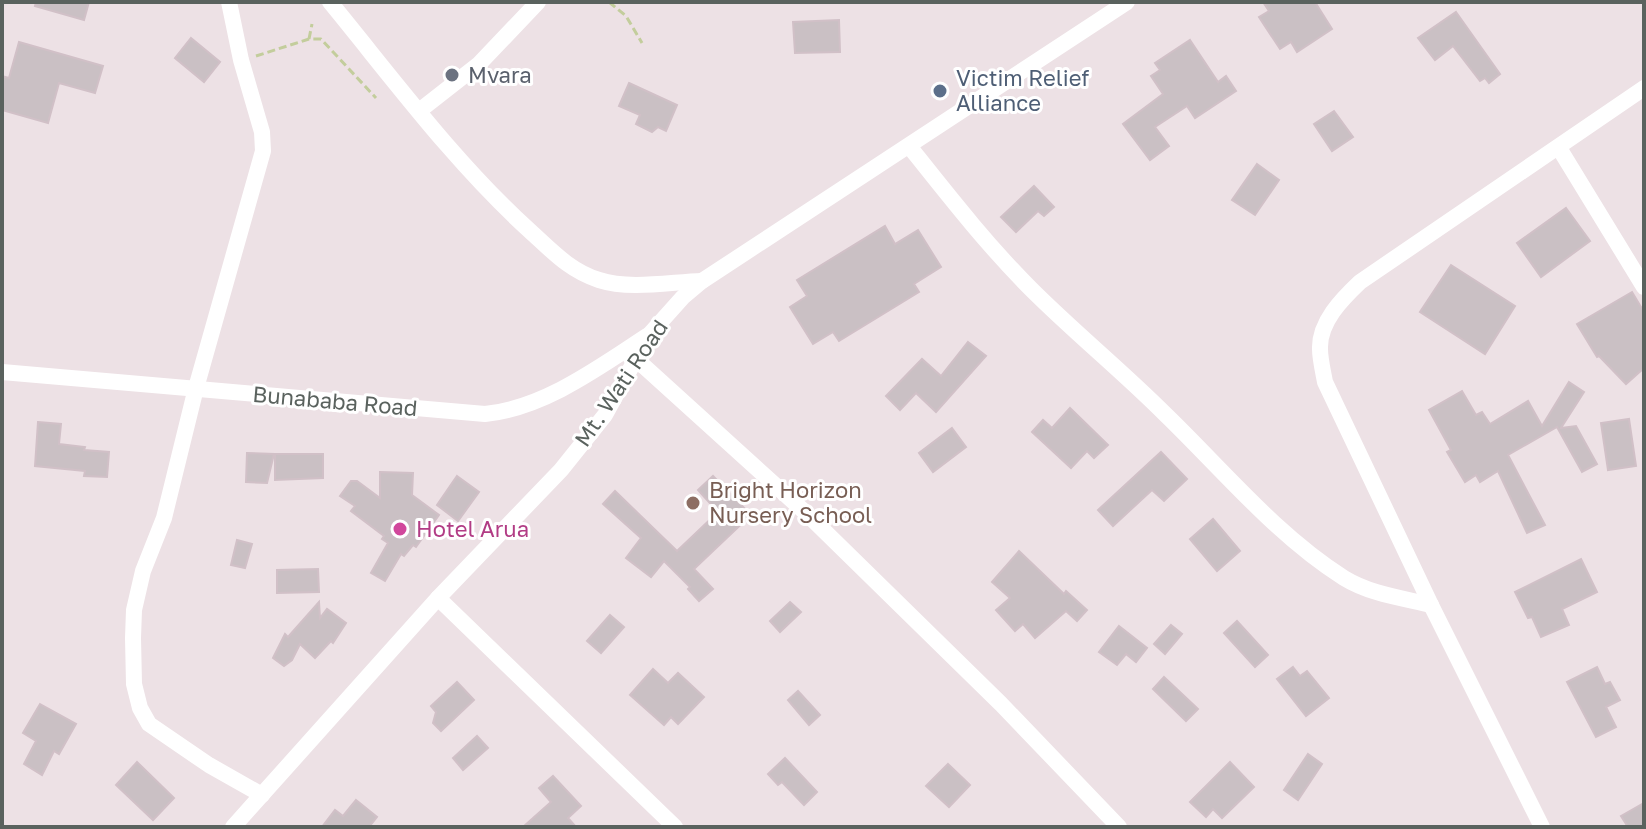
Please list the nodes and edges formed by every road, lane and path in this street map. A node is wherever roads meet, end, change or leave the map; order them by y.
1 (229, 2) edge
2 (330, 2) edge
3 (538, 2) edge
4 (609, 2) edge
5 (1127, 2) edge
6 (312, 24) dead end
7 (309, 39) junction
8 (642, 43) dead end
9 (241, 60) junction
10 (1644, 88) edge
11 (376, 98) dead end
12 (419, 111) junction
13 (909, 146) junction
14 (1559, 148) junction
15 (702, 281) junction
16 (1644, 287) edge
17 (649, 335) junction
18 (636, 359) junction
19 (2, 372) edge
20 (196, 388) junction
21 (438, 598) junction
22 (1431, 605) junction
23 (262, 795) junction
24 (233, 827) edge
25 (675, 827) edge
26 (1119, 827) edge
27 (1542, 827) edge

1 - 9 street
2 - 12 street
3 - 12 street
4 - 8 path
5 - 13 street, Mt. Wati Road
6 - 7 path
7 - 9 path
7 - 11 path
9 - 20 street
10 - 14 street
12 - 15 street
13 - 15 street, Mt. Wati Road
13 - 22 street
14 - 16 street
14 - 22 street
15 - 17 street, Mt. Wati Road
17 - 18 street, Mt. Wati Road
17 - 20 street, Bunababa Road
18 - 21 street, Mt. Wati Road
18 - 26 street
19 - 20 street, Bunababa Road
20 - 23 street
21 - 23 street, Mt. Wati Road
21 - 25 street
22 - 27 street
23 - 24 street, Mt. Wati Road

